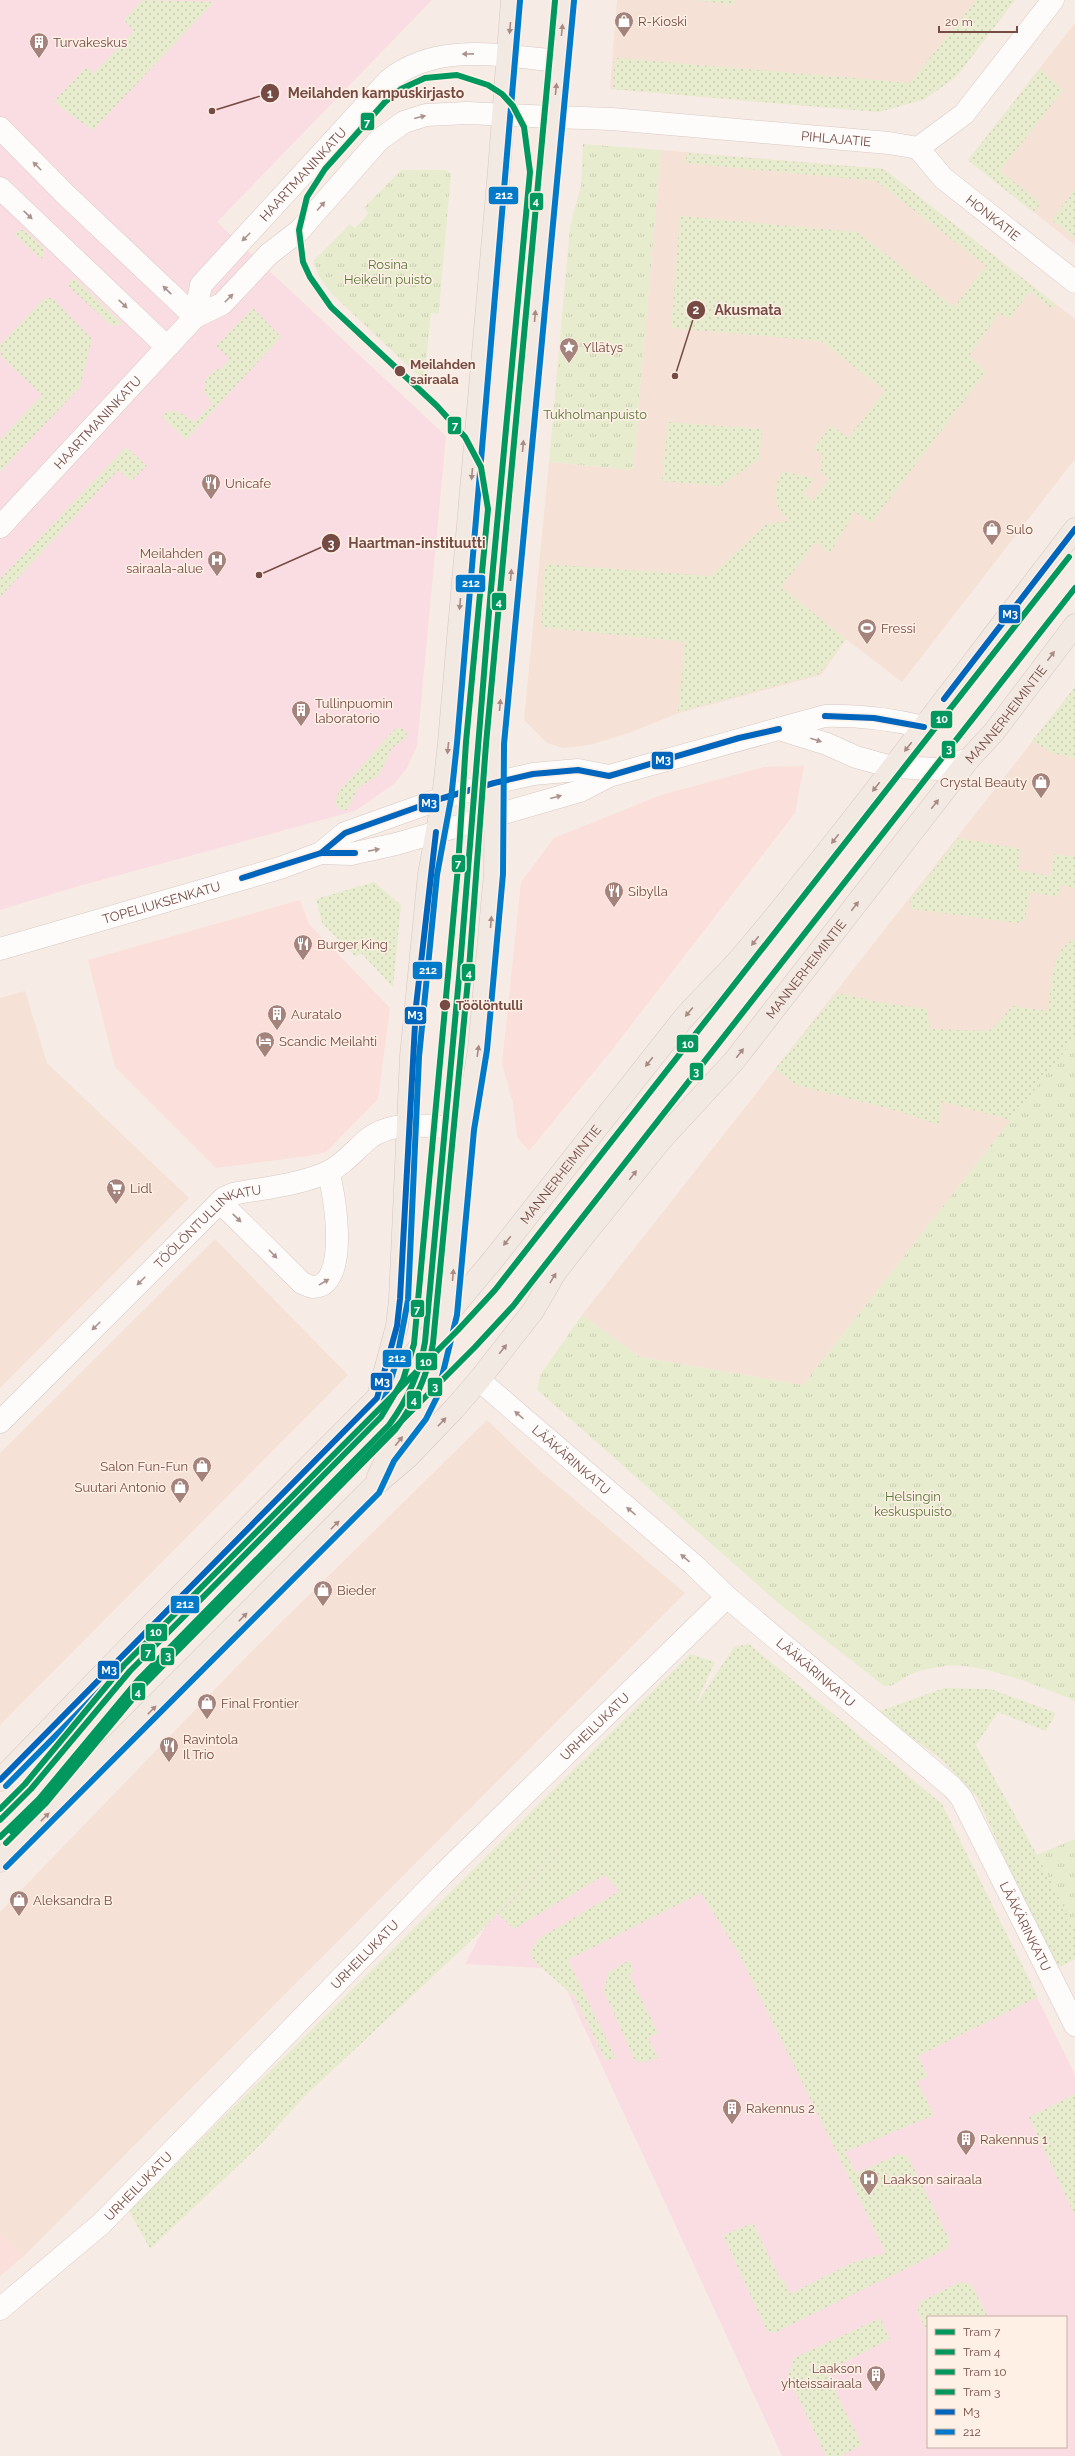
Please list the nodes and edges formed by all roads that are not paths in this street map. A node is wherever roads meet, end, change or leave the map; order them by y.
1 (512, 0) edge
2 (566, 0) edge
3 (1052, 0) edge
4 (507, 56) junction
5 (559, 61) junction
6 (503, 115) junction
7 (553, 117) junction
8 (0, 128) edge
9 (918, 148) junction
10 (0, 188) edge
11 (1075, 282) edge
12 (195, 317) junction
13 (167, 347) junction
14 (0, 527) edge
15 (1075, 529) edge
16 (1075, 625) edge
17 (924, 727) junction
18 (779, 729) junction
19 (969, 759) junction
20 (892, 767) junction
21 (609, 776) junction
22 (494, 783) junction
23 (443, 798) junction
24 (495, 816) junction
25 (436, 832) junction
26 (322, 854) junction
27 (0, 949) edge
28 (407, 1125) junction
29 (466, 1129) junction
30 (328, 1172) junction
31 (220, 1202) junction
32 (449, 1314) junction
33 (479, 1380) junction
34 (377, 1398) junction
35 (0, 1422) edge
36 (373, 1487) junction
37 (727, 1597) junction
38 (0, 1780) edge
39 (0, 1861) edge
40 (1075, 2025) edge
41 (0, 2309) edge

1 -> 4 main road
5 -> 2 main road
3 - 9 street
4 - 5 street, HAARTMANINKATU
4 - 6 main road
4 -> 12 street, HAARTMANINKATU
7 -> 5 main road
6 - 7 street, HAARTMANINKATU
12 -> 6 street, HAARTMANINKATU
6 -> 23 main road
7 - 9 street, PIHLAJATIE
22 -> 7 main road
12 -> 8 street
9 - 11 street, HONKATIE
10 -> 13 street
12 - 13 street, HAARTMANINKATU
13 - 14 street, HAARTMANINKATU
15 - 17 main road, MANNERHEIMINTIE
19 -> 16 main road, MANNERHEIMINTIE
17 - 18 street, TOPELIUKSENKATU
17 -> 20 main road, MANNERHEIMINTIE
18 -> 20 street
18 - 21 street, TOPELIUKSENKATU
19 - 20 street
33 -> 19 main road, MANNERHEIMINTIE
20 -> 32 main road, MANNERHEIMINTIE
21 - 22 street, TOPELIUKSENKATU
24 -> 21 street, TOPELIUKSENKATU
22 - 23 street, TOPELIUKSENKATU
22 - 24 main road
23 - 25 main road
23 - 26 street, TOPELIUKSENKATU
24 - 25 street, TOPELIUKSENKATU
29 -> 24 main road
26 -> 25 street, TOPELIUKSENKATU
25 - 28 main road
26 - 27 street, TOPELIUKSENKATU
28 - 29 street, TÖÖLÖNTULLINKATU
28 - 30 street, TÖÖLÖNTULLINKATU
28 - 34 main road
32 -> 29 main road
30 - 31 street, TÖÖLÖNTULLINKATU
31 -> 30 street
31 -> 35 street, TÖÖLÖNTULLINKATU
32 - 34 main road, MANNERHEIMINTIE
36 -> 32 main road
36 -> 33 main road, MANNERHEIMINTIE
37 -> 33 street, LÄÄKÄRINKATU
34 - 38 main road, MANNERHEIMINTIE
39 -> 36 main road, MANNERHEIMINTIE
37 - 40 street, LÄÄKÄRINKATU
37 - 41 street, URHEILUKATU

